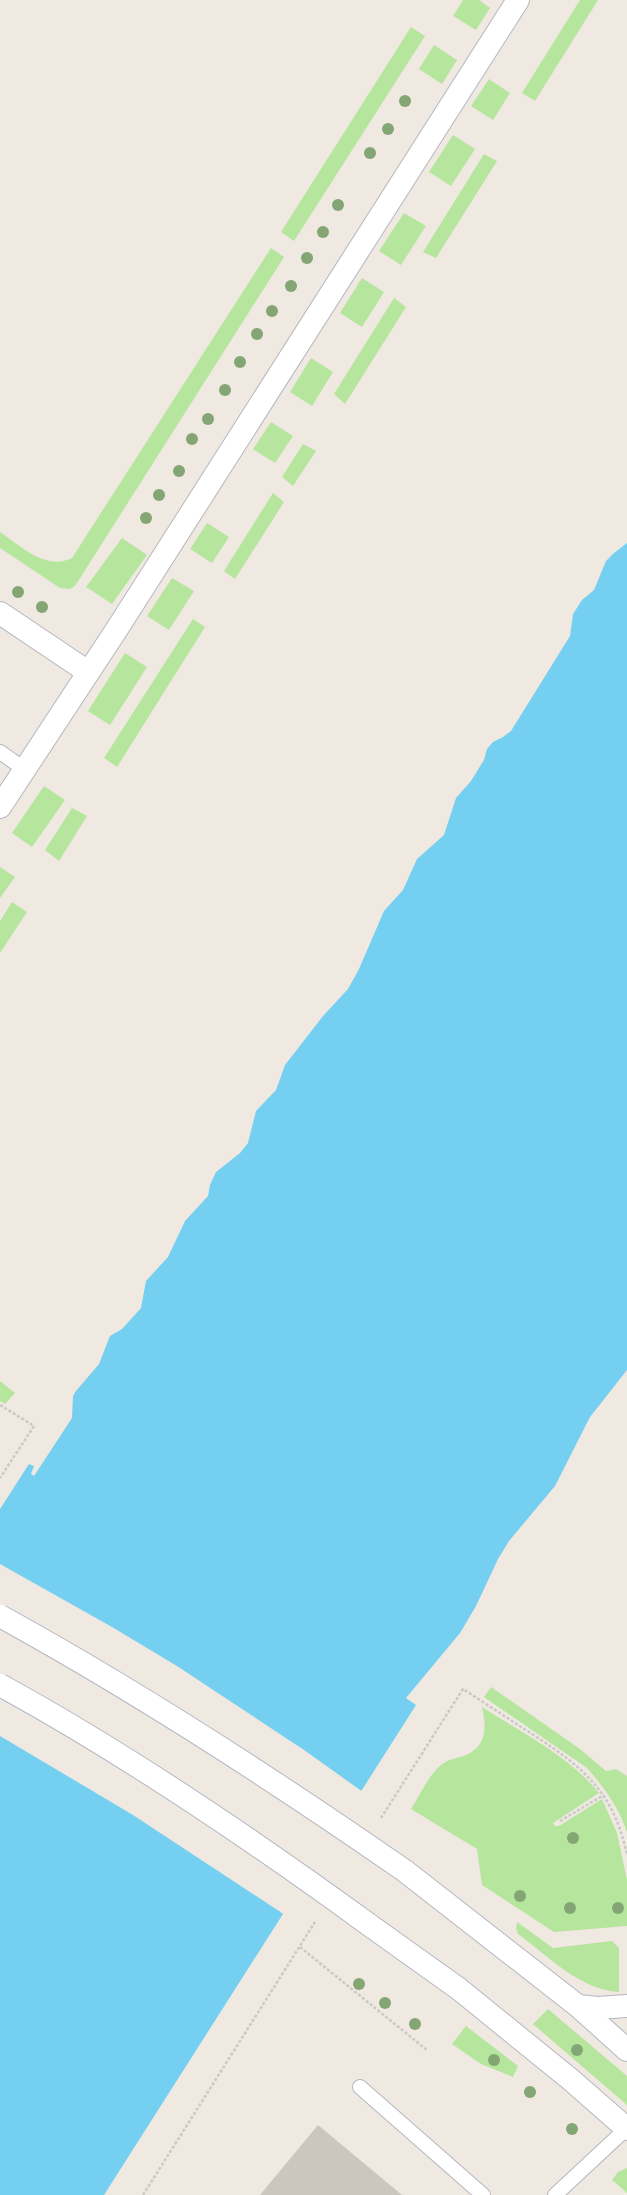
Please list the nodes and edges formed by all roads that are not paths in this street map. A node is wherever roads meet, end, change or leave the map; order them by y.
1 (518, 0) edge
2 (0, 614) edge
3 (88, 672) junction
4 (0, 752) edge
5 (24, 769) junction
6 (0, 807) edge
7 (0, 1616) edge
8 (0, 1685) edge
9 (578, 2006) junction
10 (627, 2006) edge
11 (627, 2050) edge
12 (360, 2087) dead end
13 (627, 2129) edge
14 (483, 2195) edge
15 (555, 2195) edge

1 - 3 street
2 - 3 street
3 - 5 street
4 - 5 lane
5 - 6 street
7 - 9 street, bridge
8 - 13 street, bridge
9 - 10 street
9 - 11 street
12 - 14 lane
13 - 15 lane

